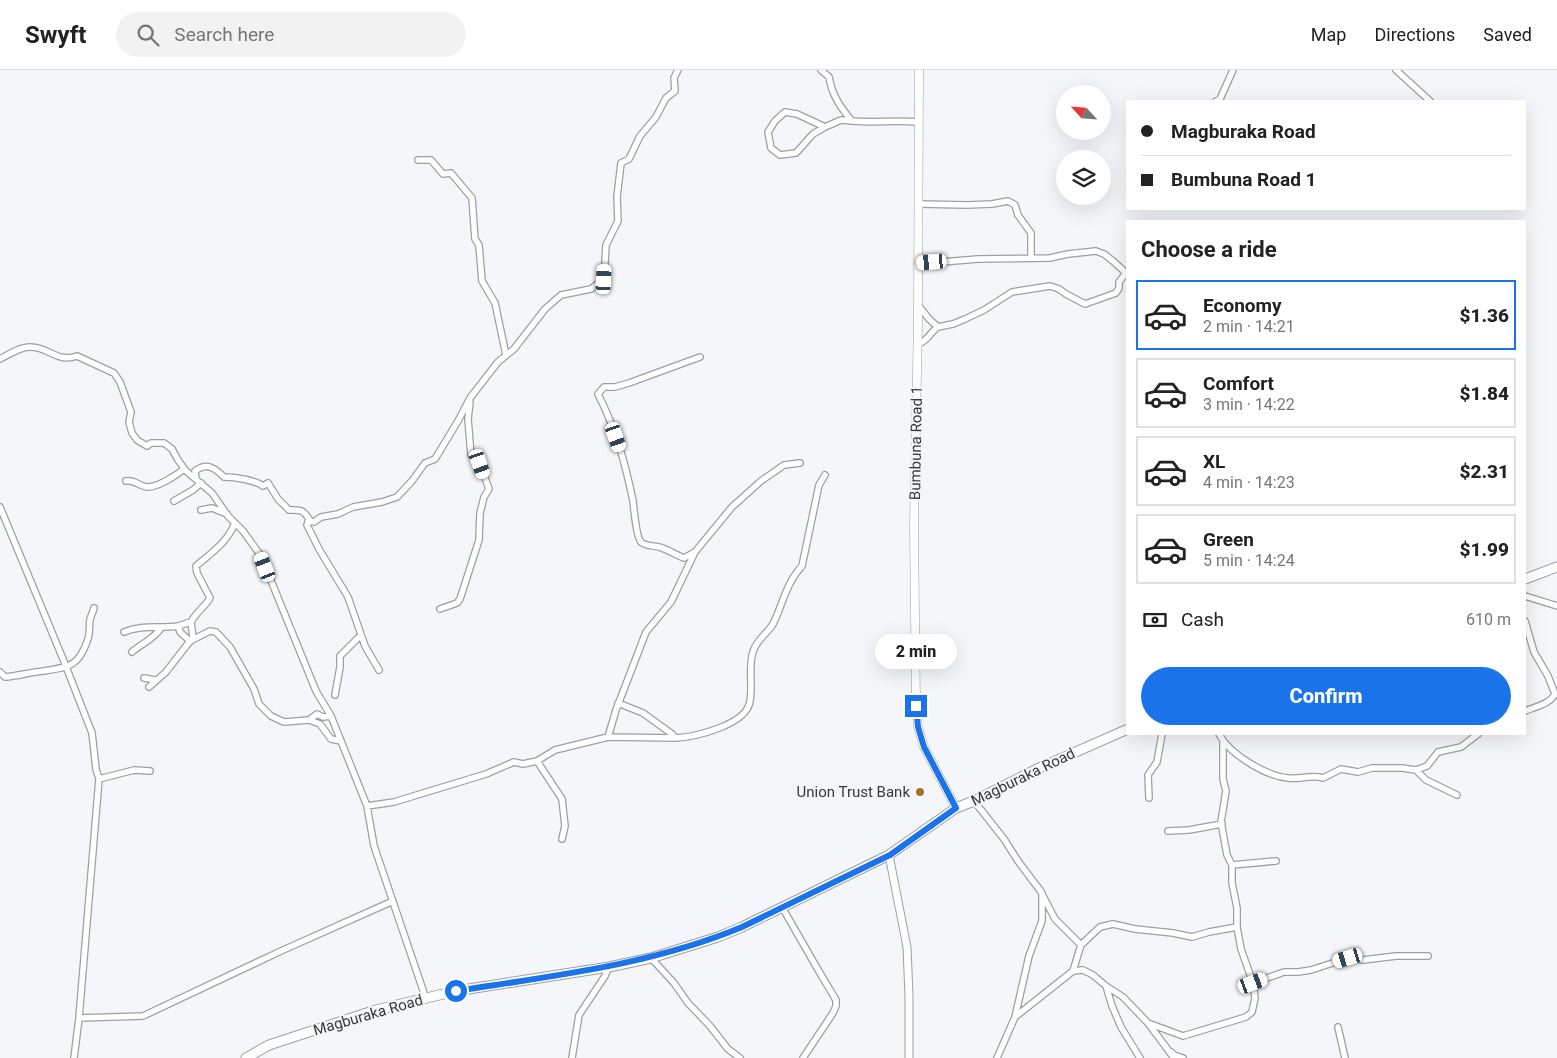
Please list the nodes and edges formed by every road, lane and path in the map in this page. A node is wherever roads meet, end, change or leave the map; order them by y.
1 (678, 70) edge
2 (821, 70) edge
3 (919, 70) edge
4 (1233, 70) edge
5 (1396, 70) edge
6 (1218, 100) edge
7 (1429, 100) edge
8 (852, 121) junction
9 (825, 127) junction
10 (919, 128) junction
11 (418, 160) dead end
12 (919, 204) junction
13 (1031, 258) junction
14 (918, 264) junction
15 (918, 305) junction
16 (938, 327) junction
17 (918, 344) junction
18 (506, 355) junction
19 (700, 357) dead end
20 (0, 359) edge
21 (470, 398) junction
22 (800, 463) dead end
23 (184, 469) junction
24 (825, 475) dead end
25 (126, 481) dead end
26 (199, 481) junction
27 (174, 501) dead end
28 (0, 507) edge
29 (201, 510) dead end
30 (227, 514) junction
31 (308, 521) junction
32 (235, 524) junction
33 (694, 552) junction
34 (684, 558) junction
35 (1557, 567) edge
36 (685, 572) junction
37 (1526, 580) edge
38 (1526, 596) edge
39 (1557, 606) edge
40 (94, 608) dead end
41 (440, 609) dead end
42 (191, 622) junction
43 (1526, 624) edge
44 (178, 626) junction
45 (161, 628) junction
46 (124, 632) dead end
47 (362, 635) junction
48 (190, 641) junction
49 (132, 652) dead end
50 (66, 667) junction
51 (379, 670) dead end
52 (0, 672) edge
53 (144, 678) dead end
54 (155, 680) junction
55 (148, 687) dead end
56 (335, 695) dead end
57 (618, 703) junction
58 (1526, 711) edge
59 (331, 716) junction
60 (309, 720) junction
61 (1126, 730) edge
62 (1162, 735) edge
63 (1219, 735) edge
64 (1477, 735) edge
65 (608, 737) junction
66 (675, 738) junction
67 (341, 741) junction
68 (1223, 742) junction
69 (537, 761) junction
70 (1416, 770) junction
71 (150, 771) dead end
72 (99, 779) junction
73 (1457, 795) dead end
74 (1149, 798) dead end
75 (974, 801) junction
76 (367, 806) junction
77 (956, 808) junction
78 (1222, 824) junction
79 (1168, 831) dead end
80 (562, 839) dead end
81 (890, 855) junction
82 (1276, 861) dead end
83 (1232, 865) junction
84 (1042, 893) junction
85 (393, 901) junction
86 (782, 907) junction
87 (1237, 927) junction
88 (1081, 945) junction
89 (1428, 956) dead end
90 (651, 958) junction
91 (609, 967) junction
92 (1073, 971) junction
93 (1253, 983) junction
94 (1106, 986) junction
95 (426, 999) junction
96 (1015, 1017) junction
97 (79, 1018) junction
98 (1148, 1023) junction
99 (1338, 1027) dead end
100 (1166, 1047) junction
101 (74, 1058) edge
102 (246, 1058) edge
103 (572, 1058) edge
104 (740, 1058) edge
105 (803, 1058) edge
106 (909, 1058) edge
107 (997, 1058) edge
108 (1140, 1058) edge
109 (1174, 1058) edge
110 (1184, 1058) edge
111 (1345, 1058) edge

1 - 18 street
2 - 8 street
3 - 10 main road, Bumbuna Road 1
4 - 6 street
5 - 7 street
8 - 9 street
8 - 10 street
9 - 9 street
10 - 12 main road, Bumbuna Road 1
11 - 18 street
12 - 13 street
12 - 14 main road, Bumbuna Road 1
13 - 14 street
13 - 16 street
14 - 15 main road, Bumbuna Road 1
15 - 16 street
15 - 17 main road, Bumbuna Road 1
16 - 17 street
17 - 77 main road, Bumbuna Road 1
18 - 21 street
19 - 34 street
20 - 23 street
21 - 31 street
21 - 41 street
22 - 33 street
23 - 25 street
23 - 26 street
24 - 66 street
26 - 27 street
26 - 30 street
26 - 31 street
28 - 50 street
29 - 30 street
30 - 32 street
31 - 47 street
32 - 42 street
32 - 59 street
33 - 34 street
33 - 36 street
34 - 36 street
35 - 37 main road
36 - 57 street
38 - 39 street
40 - 50 street
42 - 44 street
42 - 48 street
43 - 58 street
44 - 45 street
44 - 48 street
45 - 46 street
45 - 49 street
47 - 51 street
47 - 56 street
48 - 54 street
48 - 60 street
50 - 52 street
50 - 72 street
53 - 54 street
54 - 55 street
57 - 65 street
57 - 66 street
59 - 60 street
59 - 67 street
60 - 67 street
61 - 75 main road, Magburaka Road
62 - 74 street
63 - 68 street
64 - 70 street
65 - 66 street
65 - 69 street
67 - 76 street
68 - 70 street
68 - 78 street
69 - 76 street
69 - 80 street
70 - 73 street
71 - 72 street
72 - 97 street
75 - 77 main road, Magburaka Road
75 - 84 street
76 - 85 street
77 - 81 main road, Magburaka Road
78 - 79 street
78 - 83 street
81 - 86 main road, Magburaka Road
81 - 106 street
82 - 83 street
83 - 87 street
84 - 88 street
84 - 96 street
85 - 95 street
85 - 97 street
86 - 90 main road, Magburaka Road
86 - 105 street
87 - 88 street
87 - 93 street
88 - 92 street
89 - 93 street
90 - 91 main road, Magburaka Road
90 - 104 street
91 - 95 main road, Magburaka Road
91 - 103 street
92 - 94 street
92 - 96 street
93 - 98 street
94 - 98 street
94 - 108 street
95 - 102 main road, Magburaka Road
96 - 107 street
97 - 101 street
98 - 100 street
99 - 111 street
100 - 109 street
100 - 110 street

